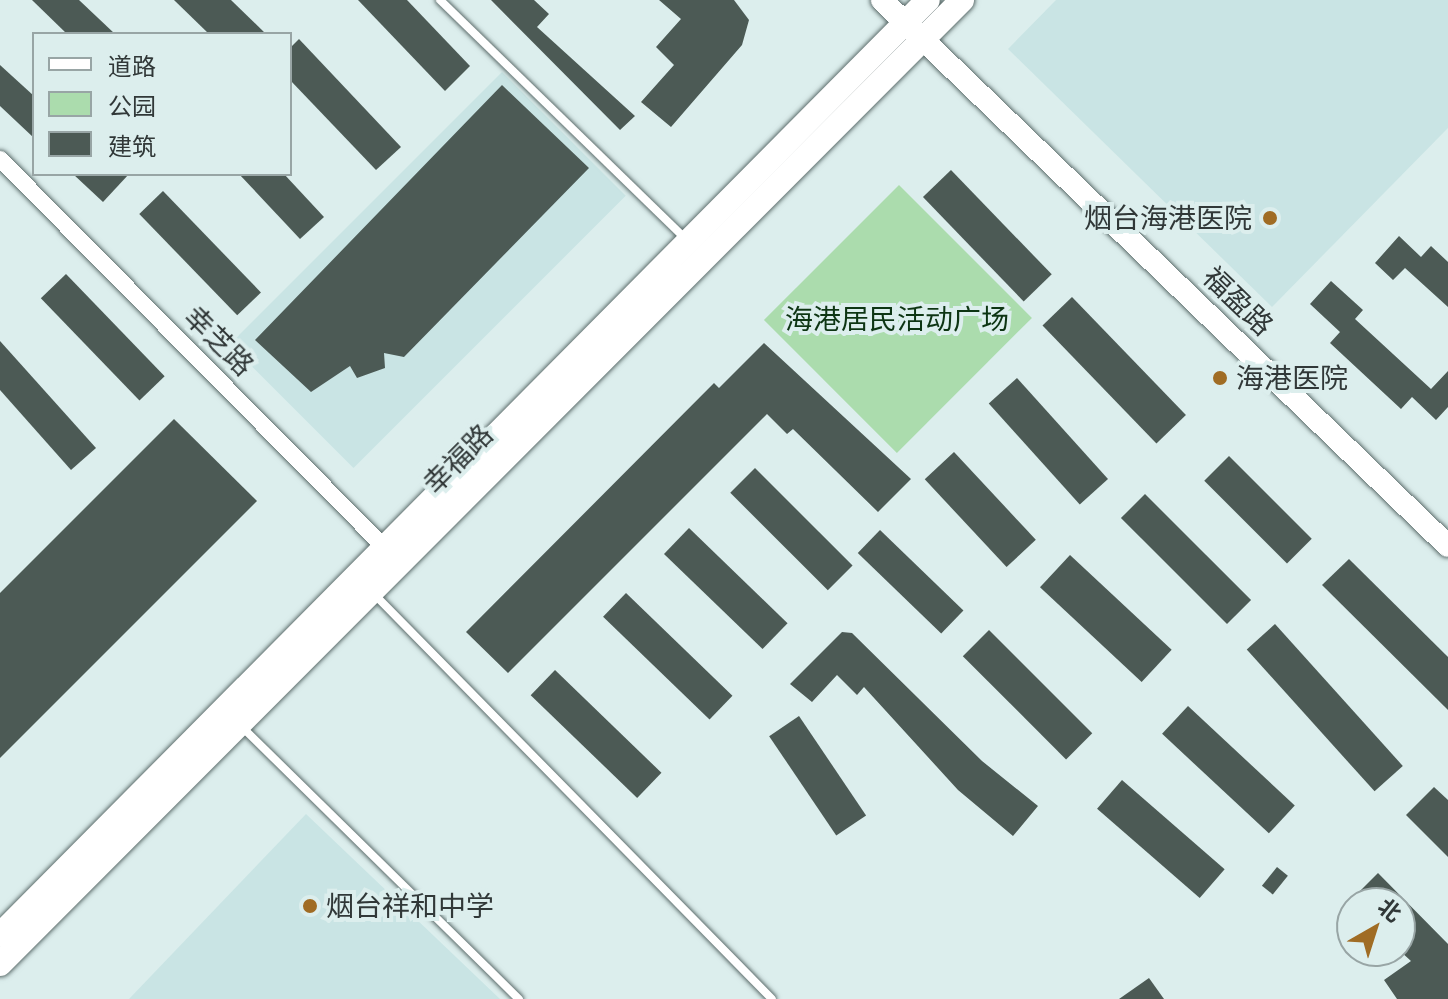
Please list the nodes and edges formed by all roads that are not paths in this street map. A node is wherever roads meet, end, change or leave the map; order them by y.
1 (440, 0) edge
2 (882, 0) edge
3 (928, 0) edge
4 (962, 0) edge
5 (914, 30) junction
6 (0, 159) edge
7 (688, 241) junction
8 (1448, 546) edge
9 (391, 554) junction
10 (370, 590) junction
11 (239, 723) junction
12 (0, 935) edge
13 (0, 964) edge
14 (519, 999) edge
15 (772, 999) edge

1 - 7 lane
2 - 5 street, 福盈路
3 - 5 main road, 幸福路
4 - 5 main road, 幸福路
5 - 7 main road, 幸福路
5 - 8 street, 福盈路
5 - 9 main road, 幸福路
6 - 9 street, 幸芝路
7 - 9 main road, 幸福路
9 - 10 main road, 幸福路
9 - 12 main road, 幸福路
10 - 11 main road, 幸福路
10 - 15 lane
11 - 13 main road, 幸福路
11 - 14 lane

